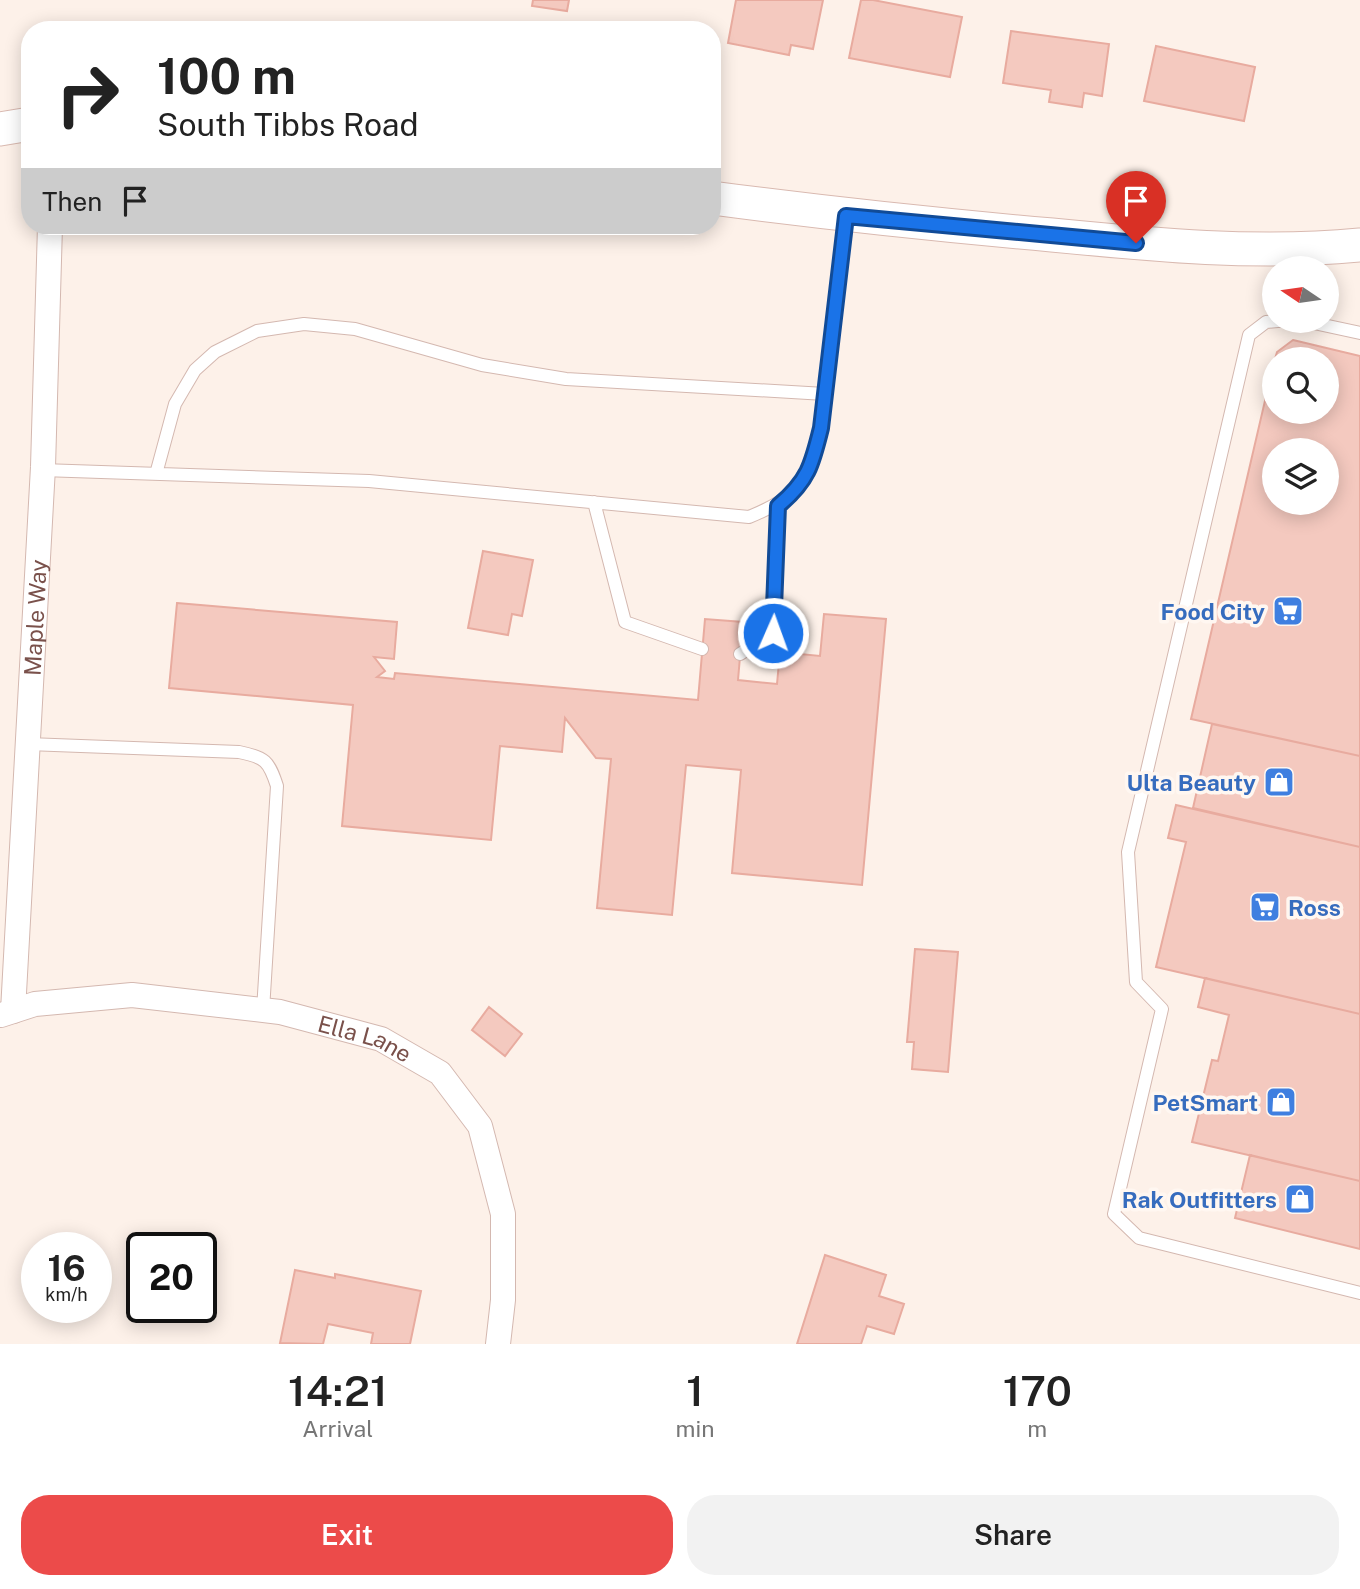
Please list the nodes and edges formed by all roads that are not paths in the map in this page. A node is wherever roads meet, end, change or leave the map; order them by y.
1 (21, 126) edge
2 (0, 129) edge
3 (721, 199) edge
4 (846, 216) junction
5 (50, 235) edge
6 (1360, 245) edge
7 (1262, 325) edge
8 (1339, 328) edge
9 (1360, 333) edge
10 (825, 394) junction
11 (42, 470) junction
12 (156, 474) junction
13 (594, 502) junction
14 (778, 506) junction
15 (702, 649) dead end
16 (740, 654) dead end
17 (28, 744) junction
18 (263, 1010) junction
19 (6, 1013) edge
20 (1360, 1293) edge
21 (498, 1344) edge

1 - 2 street
3 - 4 street
4 - 6 street
4 - 10 lane
5 - 11 street, Maple Way
7 - 20 lane
8 - 9 lane
10 - 12 lane
10 - 14 lane
11 - 12 lane
11 - 17 street, Maple Way
12 - 13 lane
13 - 14 lane
13 - 15 lane
14 - 16 lane
17 - 18 lane
17 - 19 street, Maple Way
18 - 19 street, Ella Lane
18 - 21 street, Ella Lane

